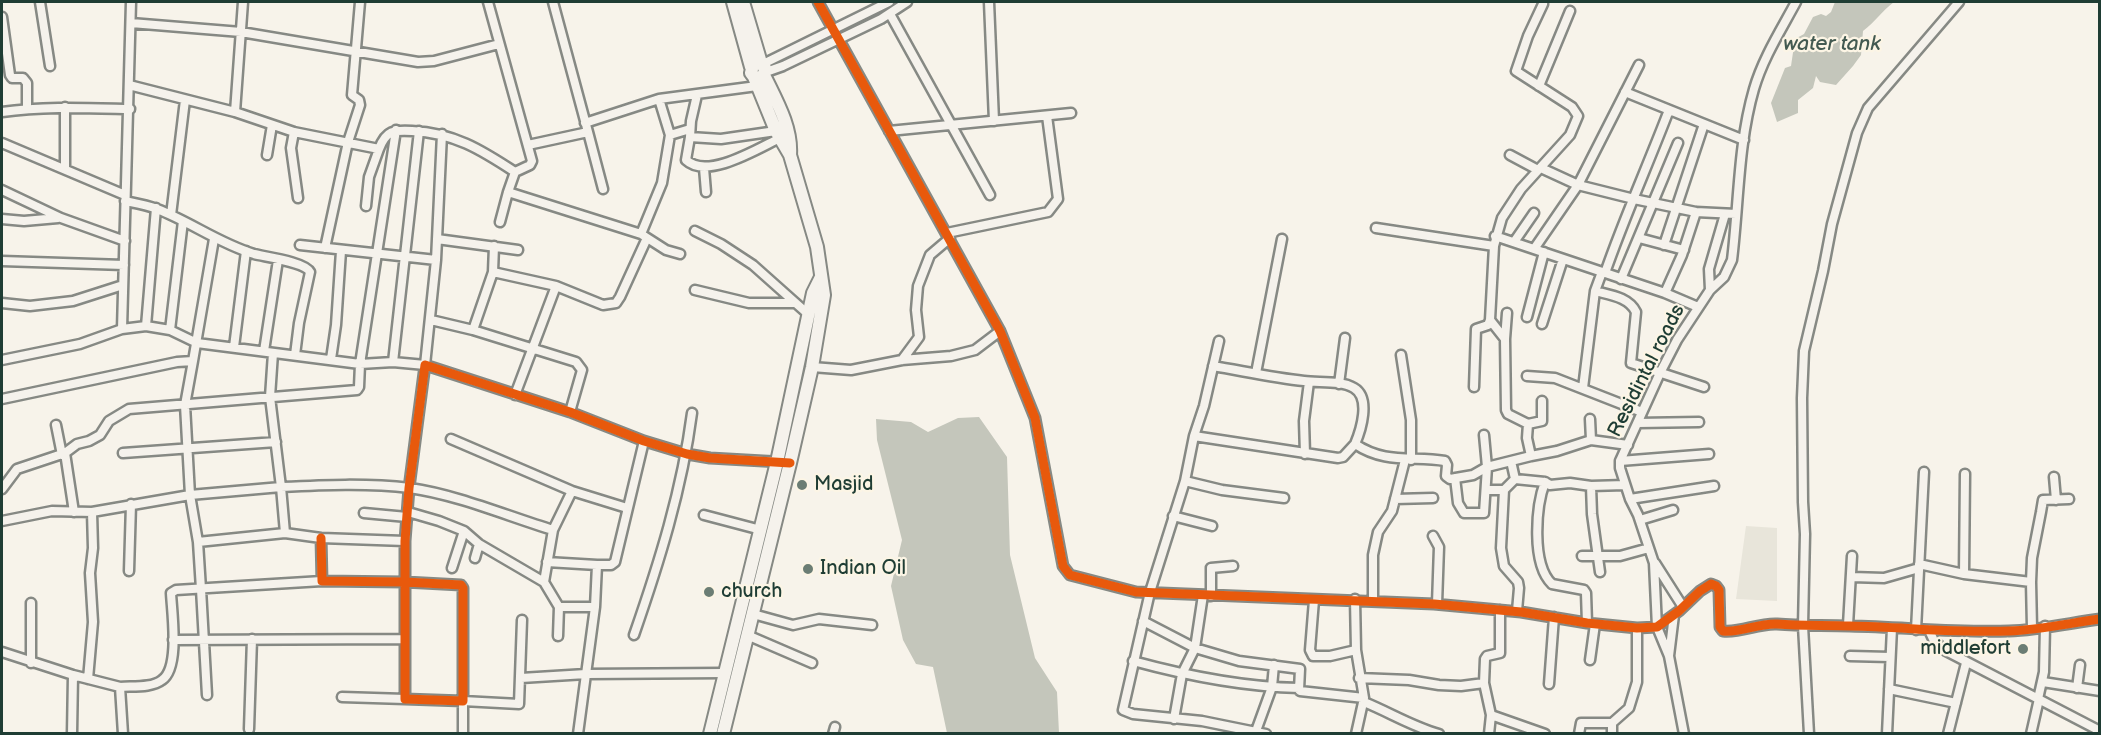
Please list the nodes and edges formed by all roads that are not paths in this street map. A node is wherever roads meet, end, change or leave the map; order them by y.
1 (40, 2) edge
2 (131, 2) edge
3 (243, 2) edge
4 (360, 2) edge
5 (488, 2) edge
6 (553, 2) edge
7 (733, 2) edge
8 (743, 2) edge
9 (818, 2) edge
10 (889, 2) edge
11 (908, 2) edge
12 (989, 2) edge
13 (1796, 2) edge
14 (1959, 2) edge
15 (1543, 4) dead end
16 (1570, 12) dead end
17 (890, 14) junction
18 (2, 17) edge
19 (131, 23) junction
20 (834, 31) junction
21 (241, 33) junction
22 (838, 39) junction
23 (500, 44) junction
24 (354, 50) junction
25 (5, 56) edge
26 (1639, 65) dead end
27 (50, 66) dead end
28 (760, 72) junction
29 (129, 85) junction
30 (1539, 86) junction
31 (1625, 92) junction
32 (697, 95) junction
33 (659, 99) junction
34 (185, 100) junction
35 (65, 108) junction
36 (27, 109) junction
37 (130, 109) junction
38 (1669, 110) junction
39 (2, 112) edge
40 (235, 112) junction
41 (1071, 113) dead end
42 (1047, 116) junction
43 (994, 121) junction
44 (950, 124) junction
45 (1704, 124) junction
46 (272, 125) junction
47 (587, 127) junction
48 (396, 130) junction
49 (419, 131) junction
50 (889, 131) junction
51 (294, 132) junction
52 (690, 133) junction
53 (442, 134) junction
54 (670, 135) junction
55 (778, 135) junction
56 (1744, 140) junction
57 (348, 142) junction
58 (2, 143) edge
59 (1678, 143) dead end
60 (528, 144) junction
61 (379, 149) junction
62 (267, 155) dead end
63 (790, 155) junction
64 (1510, 155) dead end
65 (704, 168) junction
66 (65, 169) junction
67 (1539, 169) junction
68 (515, 171) junction
69 (369, 177) junction
70 (388, 183) junction
71 (1578, 185) junction
72 (603, 189) dead end
73 (2, 190) edge
74 (508, 192) junction
75 (706, 192) dead end
76 (990, 195) dead end
77 (125, 198) junction
78 (298, 198) dead end
79 (1634, 199) junction
80 (1654, 202) junction
81 (366, 206) dead end
82 (1675, 207) junction
83 (156, 208) junction
84 (1696, 212) junction
85 (1534, 213) dead end
86 (1725, 214) junction
87 (1736, 214) junction
88 (171, 215) junction
89 (61, 218) junction
90 (2, 219) edge
91 (183, 221) junction
92 (500, 222) dead end
93 (1376, 228) dead end
94 (695, 231) dead end
95 (644, 236) junction
96 (948, 236) junction
97 (1495, 236) junction
98 (1639, 238) junction
99 (214, 239) junction
100 (437, 239) junction
101 (1282, 239) dead end
102 (125, 241) junction
103 (1514, 242) junction
104 (300, 245) dead end
105 (1664, 245) junction
106 (494, 246) junction
107 (1494, 246) junction
108 (325, 248) junction
109 (1534, 249) junction
110 (518, 250) dead end
111 (1684, 250) junction
112 (246, 251) junction
113 (341, 251) junction
114 (1544, 252) junction
115 (378, 254) junction
116 (680, 254) dead end
117 (405, 257) junction
118 (278, 260) junction
119 (436, 260) junction
120 (1563, 260) junction
121 (2, 261) edge
122 (124, 266) junction
123 (494, 272) junction
124 (1603, 272) junction
125 (821, 277) junction
126 (1621, 279) junction
127 (123, 285) junction
128 (556, 286) junction
129 (695, 290) dead end
130 (1710, 290) junction
131 (1595, 291) junction
132 (1665, 293) junction
133 (2, 303) edge
134 (795, 303) junction
135 (1698, 307) junction
136 (808, 314) junction
137 (1507, 314) dead end
138 (1527, 317) dead end
139 (431, 320) junction
140 (1490, 320) junction
141 (1542, 324) dead end
142 (146, 326) junction
143 (122, 329) junction
144 (170, 330) junction
145 (473, 330) junction
146 (1000, 331) junction
147 (1345, 338) dead end
148 (1504, 339) junction
149 (1219, 341) dead end
150 (197, 343) junction
151 (234, 346) junction
152 (532, 349) junction
153 (269, 352) junction
154 (295, 355) junction
155 (1401, 355) dead end
156 (2, 360) edge
157 (331, 360) junction
158 (902, 360) junction
159 (194, 362) junction
160 (393, 362) junction
161 (360, 364) junction
162 (425, 365) junction
163 (1213, 366) junction
164 (812, 367) junction
165 (1256, 373) junction
166 (1660, 373) junction
167 (1527, 376) dead end
168 (1310, 382) junction
169 (1340, 384) junction
170 (1474, 387) dead end
171 (1704, 387) dead end
172 (1583, 388) junction
173 (515, 395) junction
174 (270, 396) junction
175 (2, 399) edge
176 (1542, 401) dead end
177 (185, 405) junction
178 (570, 412) junction
179 (1642, 412) junction
180 (692, 413) dead end
181 (1590, 419) dead end
182 (1699, 422) dead end
183 (1638, 423) junction
184 (1528, 424) junction
185 (56, 425) dead end
186 (1484, 435) dead end
187 (1194, 436) junction
188 (451, 439) dead end
189 (1591, 440) junction
190 (644, 441) junction
191 (276, 442) junction
192 (1355, 444) junction
193 (1628, 445) junction
194 (187, 450) junction
195 (123, 453) dead end
196 (64, 454) junction
197 (687, 454) junction
198 (1305, 454) junction
199 (1709, 454) dead end
200 (1531, 456) junction
201 (1408, 460) junction
202 (1620, 461) junction
203 (777, 462) junction
204 (1511, 462) junction
205 (790, 464) junction
206 (1487, 467) junction
207 (1924, 472) dead end
208 (1965, 474) dead end
209 (2054, 477) dead end
210 (1455, 478) junction
211 (1515, 479) junction
212 (1185, 481) junction
213 (1545, 482) junction
214 (1625, 485) junction
215 (1591, 486) junction
216 (1714, 486) dead end
217 (280, 487) junction
218 (410, 488) junction
219 (2, 489) edge
220 (1486, 490) junction
221 (1504, 490) junction
222 (572, 491) junction
223 (190, 495) junction
224 (1284, 498) dead end
225 (1433, 498) dead end
226 (1395, 499) junction
227 (1630, 499) junction
228 (2069, 499) dead end
229 (2056, 500) junction
230 (131, 504) junction
231 (627, 508) junction
232 (1673, 510) dead end
233 (74, 512) junction
234 (92, 512) junction
235 (364, 513) dead end
236 (704, 514) dead end
237 (407, 515) junction
238 (1173, 516) junction
239 (1640, 519) junction
240 (2, 521) edge
241 (1212, 526) dead end
242 (553, 530) junction
243 (761, 530) junction
244 (464, 531) junction
245 (285, 533) junction
246 (1433, 537) dead end
247 (321, 538) junction
248 (405, 540) junction
249 (198, 542) junction
250 (479, 544) junction
251 (1649, 548) junction
252 (1598, 555) junction
253 (1582, 556) dead end
254 (1852, 556) dead end
255 (475, 558) dead end
256 (547, 562) junction
257 (1654, 562) junction
258 (597, 565) junction
259 (1233, 566) dead end
260 (1919, 566) junction
261 (452, 568) dead end
262 (129, 571) dead end
263 (1599, 572) dead end
264 (1964, 574) junction
265 (1852, 577) junction
266 (322, 581) junction
267 (405, 582) junction
268 (544, 582) junction
269 (2031, 582) junction
270 (201, 589) junction
271 (1149, 592) junction
272 (1207, 596) junction
273 (1355, 599) junction
274 (1314, 600) junction
275 (1373, 601) junction
276 (31, 603) dead end
277 (1437, 604) junction
278 (559, 607) junction
279 (595, 607) junction
280 (1683, 607) junction
281 (1500, 610) junction
282 (1517, 612) junction
283 (753, 614) junction
284 (1674, 615) junction
285 (1554, 617) junction
286 (2100, 619) edge
287 (522, 620) dead end
288 (1143, 621) junction
289 (1591, 623) junction
290 (872, 625) dead end
291 (1848, 625) junction
292 (1803, 626) junction
293 (2045, 626) junction
294 (1656, 627) junction
295 (1636, 628) junction
296 (1892, 628) junction
297 (2032, 628) junction
298 (1916, 630) junction
299 (1929, 630) junction
300 (634, 635) dead end
301 (747, 635) junction
302 (558, 636) dead end
303 (204, 639) junction
304 (252, 639) junction
305 (404, 639) junction
306 (173, 640) junction
307 (1195, 648) junction
308 (1356, 650) junction
309 (2, 652) edge
310 (1669, 656) junction
311 (1850, 656) dead end
312 (1890, 657) junction
313 (1590, 660) dead end
314 (1133, 661) junction
315 (31, 663) junction
316 (812, 663) dead end
317 (1966, 663) junction
318 (1274, 665) junction
319 (2080, 665) dead end
320 (724, 673) junction
321 (586, 674) junction
322 (1182, 674) junction
323 (73, 675) junction
324 (521, 678) junction
325 (1359, 678) junction
326 (88, 679) junction
327 (2043, 682) junction
328 (1484, 683) junction
329 (1549, 684) dead end
330 (120, 687) junction
331 (1272, 687) junction
332 (1299, 688) junction
333 (2077, 688) junction
334 (1889, 689) junction
335 (2100, 691) edge
336 (207, 695) dead end
337 (342, 697) dead end
338 (405, 699) junction
339 (2039, 699) junction
340 (1364, 700) junction
341 (463, 701) junction
342 (1956, 703) junction
343 (1491, 716) junction
344 (1174, 719) junction
345 (1612, 723) junction
346 (249, 729) dead end
347 (2100, 731) edge
348 (1261, 732) edge
349 (72, 734) edge
350 (123, 734) edge
351 (463, 734) edge
352 (578, 734) edge
353 (711, 734) edge
354 (723, 734) edge
355 (1356, 734) edge
356 (1439, 734) edge
357 (1489, 734) edge
358 (1545, 734) edge
359 (1579, 734) edge
360 (1612, 734) edge
361 (1684, 734) edge
362 (1809, 734) edge
363 (1887, 734) edge
364 (1948, 734) edge
365 (2031, 734) edge

1 - 27 street
2 - 19 street
3 - 21 street
4 - 24 street
5 - 23 street
6 - 47 street
7 - 28 highway
8 - 28 highway
9 - 20 street
10 - 20 street
11 - 17 street
12 - 43 street
13 - 56 street, Residintal roads
14 - 292 street
15 - 30 street
16 - 30 street
17 - 22 street
17 - 44 street
18 - 25 street
19 - 21 street
19 - 29 street
20 - 22 street
20 - 28 street
21 - 24 street
21 - 40 street
22 - 28 street
22 - 50 street
23 - 24 street
23 - 60 street
24 - 57 street
25 - 36 street
26 - 31 street
28 - 32 street
28 - 55 highway
28 - 63 highway
29 - 34 street
29 - 37 street
30 - 67 street
31 - 38 street
31 - 71 street
32 - 33 street
32 - 52 street
33 - 47 street
33 - 54 street
34 - 40 street
34 - 88 street
35 - 36 street
35 - 37 street
35 - 66 street
36 - 39 street
37 - 77 street
38 - 45 street
38 - 79 street
40 - 46 street
41 - 42 street
42 - 43 street
42 - 96 street
43 - 44 street
44 - 50 street
44 - 76 street
45 - 56 street
45 - 82 street
46 - 51 street
46 - 62 street
47 - 60 street
47 - 72 street
48 - 49 street
48 - 61 street
48 - 70 street
49 - 53 street
49 - 117 street
50 - 96 street
51 - 57 street
51 - 78 street
52 - 54 street
52 - 55 street
52 - 65 street
53 - 68 street
53 - 100 street
54 - 95 street
55 - 63 highway
55 - 65 street
56 - 87 street, Residintal roads
57 - 61 street
57 - 108 street
58 - 66 street
59 - 80 street
60 - 68 street
61 - 69 street
63 - 125 highway
64 - 67 street
65 - 75 street
66 - 77 street
67 - 71 street
67 - 97 street
68 - 74 street
69 - 70 street
69 - 81 street
70 - 115 street
71 - 79 street
71 - 109 street
73 - 89 street
74 - 92 street
74 - 95 street
77 - 83 street
77 - 102 street
79 - 80 street
79 - 124 street
80 - 82 street
80 - 98 street
82 - 84 street
82 - 105 street
83 - 88 street
83 - 142 street
84 - 86 street
84 - 111 street
85 - 103 street
86 - 87 street
86 - 130 street
87 - 130 street, Residintal roads
88 - 91 street
89 - 90 street
89 - 102 street
91 - 99 street
91 - 144 street
93 - 107 street
94 - 134 street
95 - 116 street
95 - 128 street
96 - 146 street
96 - 158 street
97 - 103 street
97 - 107 street
98 - 105 street
98 - 126 street
99 - 112 street
99 - 150 street
100 - 106 street
100 - 119 street
101 - 165 street
102 - 122 street
103 - 109 street
104 - 108 street
105 - 111 street
106 - 110 street
106 - 123 street
107 - 140 street
108 - 113 street
109 - 114 street
111 - 132 street
112 - 118 street
112 - 151 street
113 - 115 street
113 - 157 street
114 - 120 street
114 - 138 street
115 - 117 street
115 - 161 street
117 - 119 street
117 - 160 street
118 - 153 street
118 - 154 street
119 - 139 street
120 - 124 street
120 - 141 street
121 - 122 street
122 - 127 street
123 - 128 street
123 - 145 street
124 - 126 street
124 - 131 street
125 - 136 highway
125 - 164 highway
126 - 132 street
127 - 133 street
127 - 143 street
128 - 152 street
129 - 134 street
130 - 135 street, Residintal roads
131 - 166 street
131 - 172 street
132 - 135 street
134 - 136 street
135 - 166 street, Residintal roads
136 - 203 highway
137 - 148 street
139 - 145 street
139 - 162 street
140 - 148 street
140 - 170 street
142 - 143 street
142 - 144 street
143 - 156 street
144 - 150 street
145 - 152 street
146 - 158 street
146 - 271 street
147 - 169 street
148 - 184 street
149 - 163 street
150 - 151 street
150 - 159 street
151 - 153 street
152 - 173 street
152 - 178 street
153 - 154 street
153 - 174 street
154 - 157 street
155 - 201 street
157 - 161 street
158 - 164 street
159 - 175 street
159 - 177 street
160 - 161 street
160 - 162 street
161 - 174 street
162 - 173 street
162 - 218 street
163 - 165 street
163 - 187 street
164 - 205 highway
165 - 168 street
166 - 171 street
166 - 179 street, Residintal roads
167 - 172 street
168 - 169 street
168 - 198 street
169 - 192 street
172 - 179 street
173 - 178 street
174 - 177 street
174 - 191 street
176 - 184 street
177 - 194 street
177 - 196 street
178 - 190 street
179 - 183 street, Residintal roads
180 - 197 street
181 - 189 street
182 - 183 street
183 - 193 street, Residintal roads
184 - 200 street
185 - 196 street
186 - 206 street
187 - 198 street
187 - 212 street
188 - 222 street
189 - 193 street
189 - 200 street
190 - 197 street
190 - 231 street
191 - 194 street
191 - 217 street
192 - 198 street
192 - 201 street
193 - 202 street, Residintal roads
194 - 195 street
194 - 223 street
196 - 219 street
196 - 233 street
197 - 203 street
197 - 300 street
199 - 202 street
200 - 204 street
201 - 210 street
201 - 226 street
202 - 214 street, Residintal roads
203 - 205 street
203 - 243 highway
204 - 206 street
204 - 211 street
205 - 283 highway
206 - 210 street
206 - 220 street
207 - 260 street
208 - 264 street
209 - 229 street
210 - 220 street
211 - 213 street
211 - 221 street
212 - 224 street
212 - 238 street
213 - 215 street
213 - 289 street
214 - 215 street
214 - 227 street, Residintal roads
215 - 252 street
216 - 227 street
217 - 218 street
217 - 223 street
217 - 245 street
218 - 237 street
218 - 242 street
220 - 221 street
221 - 282 street
222 - 231 street
222 - 242 street
223 - 230 street
223 - 249 street
225 - 226 street
226 - 275 street
227 - 239 street, Residintal roads
228 - 229 street
229 - 269 street
230 - 234 street
230 - 262 street
231 - 258 street
232 - 239 street
233 - 234 street
233 - 240 street
234 - 326 street
235 - 237 street
236 - 243 street
237 - 244 street
237 - 248 street
238 - 241 street
238 - 271 street
239 - 251 street, Residintal roads
242 - 256 street
243 - 320 highway
244 - 250 street
244 - 261 street
245 - 247 street
245 - 249 street
246 - 277 street
247 - 248 street
247 - 266 street
248 - 267 street
249 - 270 street
250 - 255 street
250 - 268 street
251 - 252 street
251 - 257 street, Residintal roads
252 - 253 street
252 - 263 street
254 - 265 street
256 - 258 street
256 - 268 street
257 - 280 street
257 - 294 street, Residintal roads
258 - 279 street
259 - 272 street
260 - 264 street
260 - 265 street
260 - 298 street
264 - 269 street
265 - 291 street
266 - 267 street
266 - 270 street
267 - 305 street
267 - 341 street
268 - 278 street
269 - 297 street
270 - 303 street
270 - 306 street
271 - 272 street
271 - 288 street
272 - 274 street
272 - 307 street
273 - 274 street
273 - 275 street
273 - 308 street
274 - 308 street
275 - 277 street
276 - 315 street
277 - 281 street
278 - 279 street
278 - 302 street
279 - 321 street
280 - 284 street
280 - 292 street
281 - 282 street
281 - 328 street
282 - 285 street
283 - 290 street
283 - 301 highway
284 - 294 street
284 - 310 street
285 - 289 street
285 - 329 street
286 - 293 street
287 - 324 street
288 - 307 street
288 - 314 street
289 - 295 street
289 - 313 street
291 - 292 street
291 - 296 street
292 - 362 street
293 - 297 street
293 - 327 street
294 - 295 street
294 - 310 street
295 - 345 street
296 - 298 street
296 - 312 street
297 - 299 street
298 - 299 street
299 - 317 street
301 - 316 street
301 - 354 highway
303 - 304 street
303 - 306 street
303 - 336 street
304 - 305 street
304 - 346 street
305 - 338 street
306 - 330 street
307 - 318 street
307 - 322 street
308 - 325 street
309 - 315 street
310 - 361 street
311 - 312 street
312 - 334 street
314 - 322 street
314 - 344 street
315 - 323 street
317 - 339 street
317 - 342 street
318 - 331 street
318 - 332 street
319 - 333 street
320 - 321 street
320 - 353 highway
321 - 324 street
321 - 352 street
322 - 331 street
322 - 344 street
323 - 326 street
323 - 349 street
324 - 341 street
325 - 328 street
325 - 340 street
326 - 330 street
327 - 333 street
327 - 339 street
328 - 343 street
330 - 350 street
331 - 332 street
331 - 348 street
332 - 340 street
333 - 335 street
334 - 342 street
334 - 363 street
337 - 338 street
338 - 341 street
339 - 347 street
339 - 365 street
340 - 355 street
340 - 356 street
341 - 351 street
342 - 364 street
343 - 357 street
343 - 358 street
344 - 348 street
345 - 359 street
345 - 360 street

